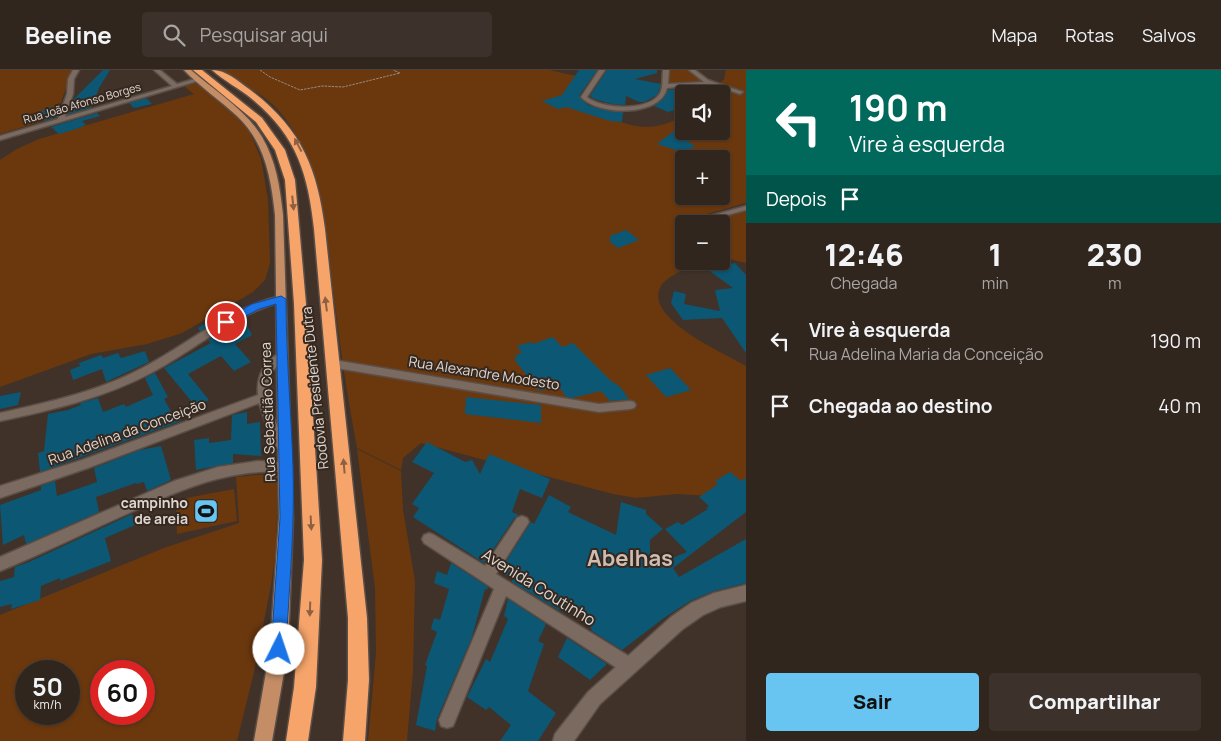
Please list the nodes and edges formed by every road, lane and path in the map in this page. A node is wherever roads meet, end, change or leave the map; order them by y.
1 (76, 70) edge
2 (157, 70) edge
3 (187, 70) edge
4 (216, 70) edge
5 (260, 70) edge
6 (393, 70) edge
7 (602, 70) edge
8 (666, 70) edge
9 (692, 70) edge
10 (197, 75) edge
11 (706, 81) junction
12 (175, 86) junction
13 (664, 86) junction
14 (740, 92) dead end
15 (61, 119) junction
16 (0, 138) edge
17 (746, 208) edge
18 (719, 215) edge
19 (281, 299) junction
20 (281, 357) junction
21 (334, 364) junction
22 (263, 398) junction
23 (630, 405) dead end
24 (0, 417) edge
25 (286, 460) junction
26 (0, 492) edge
27 (346, 496) junction
28 (522, 522) dead end
29 (429, 539) dead end
30 (0, 564) edge
31 (488, 575) junction
32 (503, 585) junction
33 (746, 593) edge
34 (629, 666) junction
35 (447, 720) dead end
36 (263, 741) edge
37 (296, 741) edge
38 (354, 741) edge
39 (364, 741) edge
40 (562, 741) edge

1 - 15 street
2 - 12 street
3 - 10 main road, Rua Sebastião Correa
21 -> 4 highway, Rodovia Presidente Dutra
5 - 6 path
7 - 13 street
8 - 13 street
9 - 11 street
10 - 12 street, Rua João Afonso Borges
10 - 19 main road, Rua Sebastião Correa
10 -> 37 highway, Rodovia Presidente Dutra
11 - 13 street
11 - 14 street
12 - 15 street, Rua João Afonso Borges
15 - 16 street, Rua João Afonso Borges
17 - 18 street
19 - 20 main road, Rua Sebastião Correa
19 - 24 street
20 - 22 street
20 - 25 main road, Rua Sebastião Correa
21 - 23 street, Rua Alexandre Modesto
27 -> 21 highway, Rodovia Presidente Dutra
22 - 25 street
22 - 26 street, Rua Adelina da Conceição
25 - 30 street
25 - 36 main road, Rua Sebastião Correa
27 - 38 highway, Rodovia Presidente Dutra
27 - 39 highway
28 - 31 street
29 - 31 street, Avenida Coutinho
31 - 32 street, Avenida Coutinho
32 - 34 street, Avenida Coutinho
32 - 35 street
33 - 34 street
34 - 40 street

